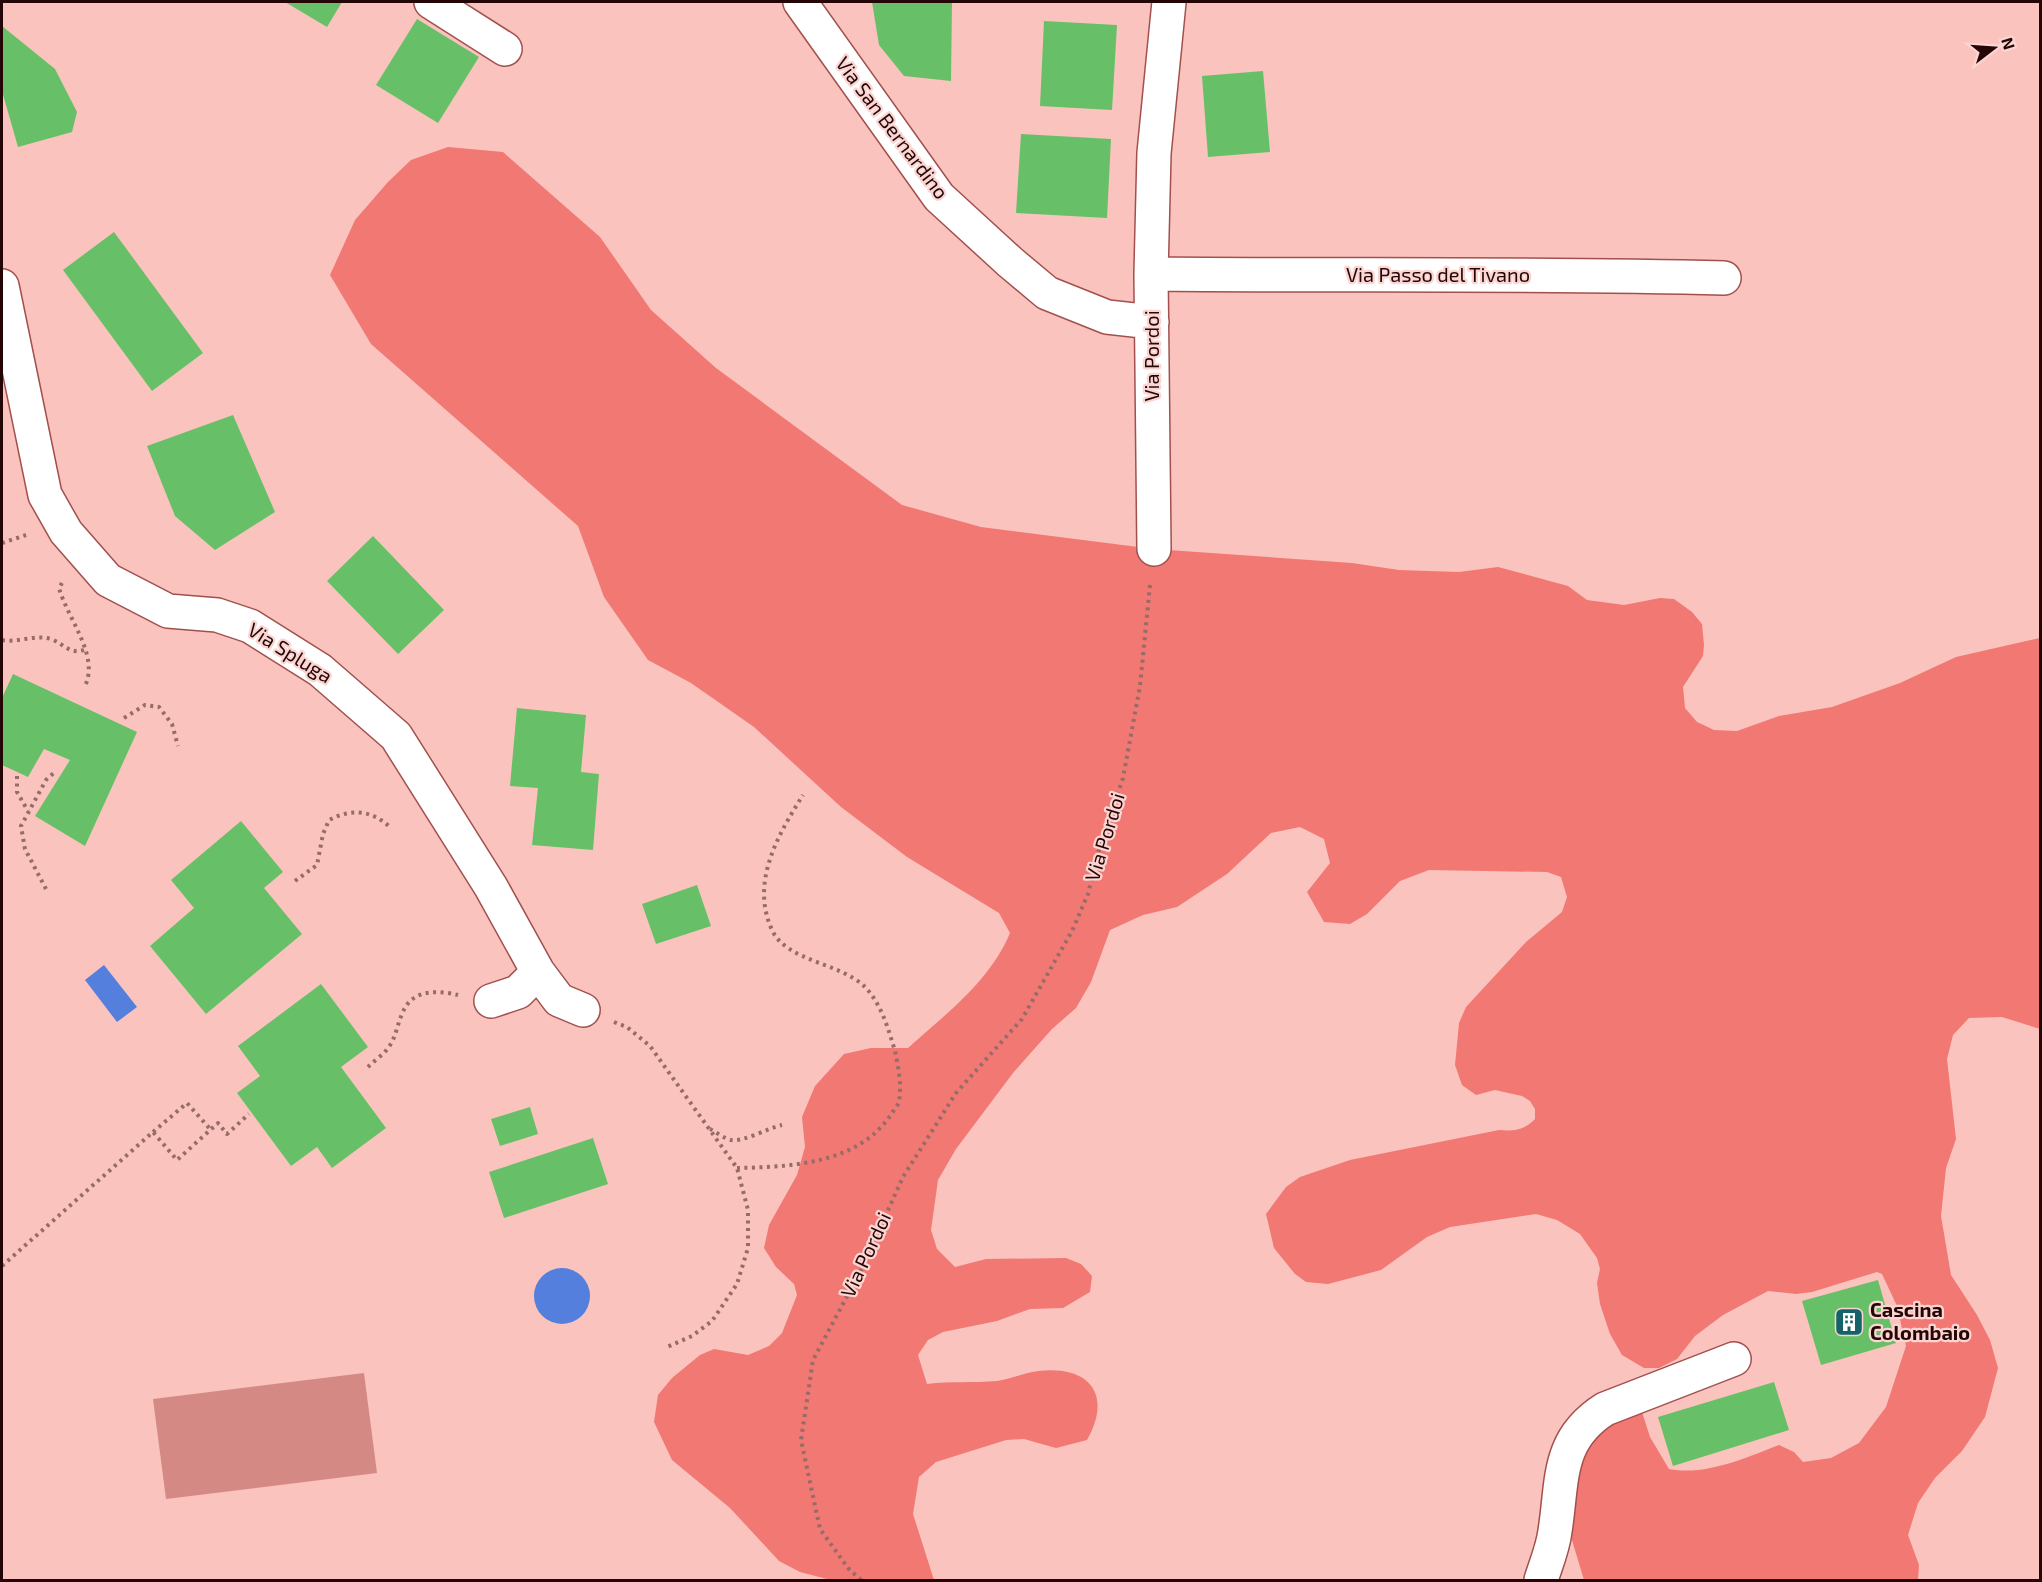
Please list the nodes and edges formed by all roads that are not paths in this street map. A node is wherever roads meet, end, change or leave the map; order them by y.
1 (431, 2) edge
2 (800, 2) edge
3 (1169, 2) edge
4 (824, 17) edge
5 (505, 49) dead end
6 (1151, 274) junction
7 (1724, 278) dead end
8 (2, 286) edge
9 (1152, 322) junction
10 (1154, 549) road end
11 (538, 972) junction
12 (491, 1001) road end
13 (583, 1010) road end
14 (1734, 1359) dead end
15 (1541, 1581) edge

1 - 5 street
2 - 4 street, Via San Bernardino
3 - 6 street, Via Pordoi
4 - 9 street, Via San Bernardino
6 - 7 street, Via Passo del Tivano
6 - 9 street, Via Pordoi
8 - 11 street, Via Spluga
9 - 10 street, Via Pordoi
11 - 12 street
11 - 13 street, Via Spluga
14 - 15 street

